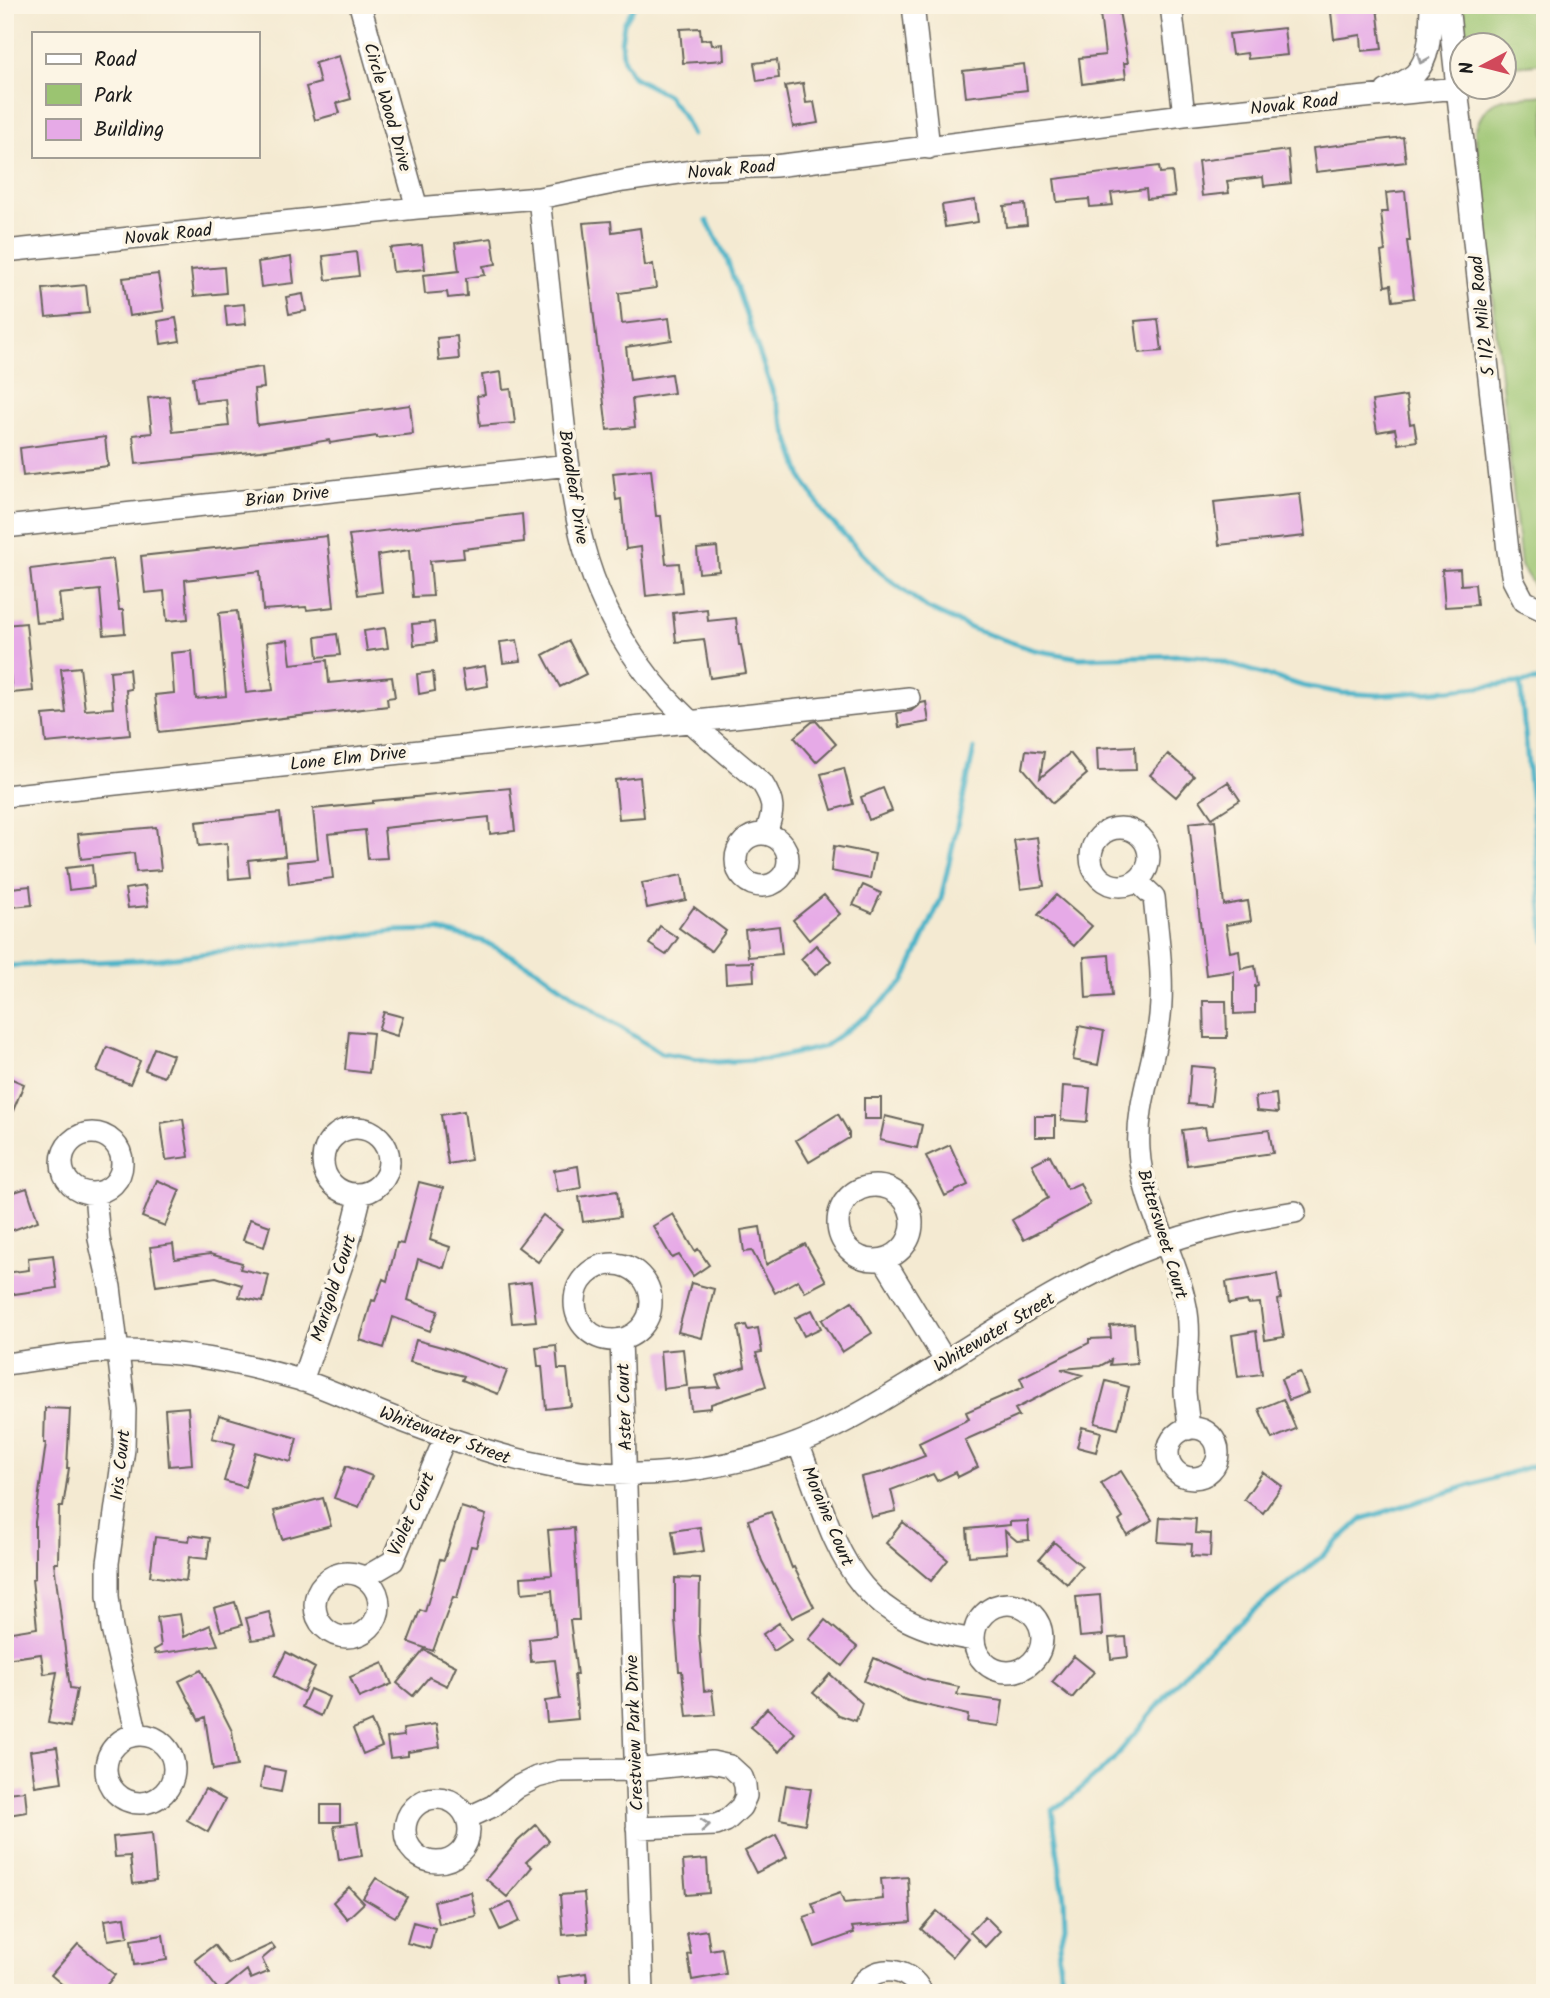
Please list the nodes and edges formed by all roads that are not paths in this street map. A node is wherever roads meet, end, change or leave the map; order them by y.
1 (360, 5) edge
2 (913, 5) edge
3 (1171, 5) edge
4 (1431, 5) edge
5 (1448, 5) edge
6 (1451, 32) edge
7 (1448, 89) edge
8 (1382, 94) junction
9 (1459, 102) edge
10 (1184, 116) junction
11 (929, 148) junction
12 (539, 198) junction
13 (417, 208) junction
14 (5, 251) edge
15 (569, 465) junction
16 (5, 527) edge
17 (1545, 611) edge
18 (909, 698) dead end
19 (691, 720) junction
20 (5, 796) edge
21 (766, 833) dead end
22 (1137, 881) dead end
23 (95, 1193) dead end
24 (361, 1194) dead end
25 (1295, 1212) dead end
26 (1165, 1242) junction
27 (884, 1260) dead end
28 (621, 1339) dead end
29 (119, 1351) junction
30 (946, 1362) junction
31 (5, 1364) edge
32 (302, 1381) junction
33 (1189, 1429) dead end
34 (445, 1438) junction
35 (798, 1443) junction
36 (626, 1474) junction
37 (363, 1578) dead end
38 (974, 1640) dead end
39 (136, 1735) dead end
40 (635, 1770) junction
41 (467, 1818) dead end
42 (637, 1828) junction
43 (643, 1993) edge
44 (857, 1993) edge
45 (922, 1993) edge

1 - 13 street, Circle Wood Drive
2 - 11 street
3 - 10 street
4 -> 8 street
5 - 6 street, 5 1/2 Mile Road
7 - 8 street, Novak Road
8 - 10 street, Novak Road
9 - 17 street, 5 1/2 Mile Road
10 - 11 street, Novak Road
11 - 12 street, Novak Road
12 - 13 street, Novak Road
12 - 15 street, Broadleaf Drive
13 - 14 street, Novak Road
15 - 16 street, Brian Drive
15 - 19 street, Broadleaf Drive
18 - 19 street, Lone Elm Drive
19 - 20 street, Lone Elm Drive
19 - 21 street, Broadleaf Drive
22 - 26 street, Bittersweet Court
23 - 29 street, Iris Court
24 - 32 street, Marigold Court
25 - 26 street, Whitewater Street
26 - 30 street, Whitewater Street
26 - 33 street, Bittersweet Court
27 - 30 street
28 - 36 street, Aster Court
29 - 31 street, Whitewater Street
29 - 32 street, Whitewater Street
29 - 39 street, Iris Court
30 - 35 street, Whitewater Street
32 - 34 street, Whitewater Street
34 - 36 street, Whitewater Street
34 - 37 street, Violet Court
35 - 36 street, Whitewater Street
35 - 38 street, Moraine Court
36 - 40 street, Crestview Park Drive
40 - 41 street
40 - 42 street, Crestview Park Drive
42 -> 40 street
42 - 43 street, Crestview Park Drive
44 - 45 street

